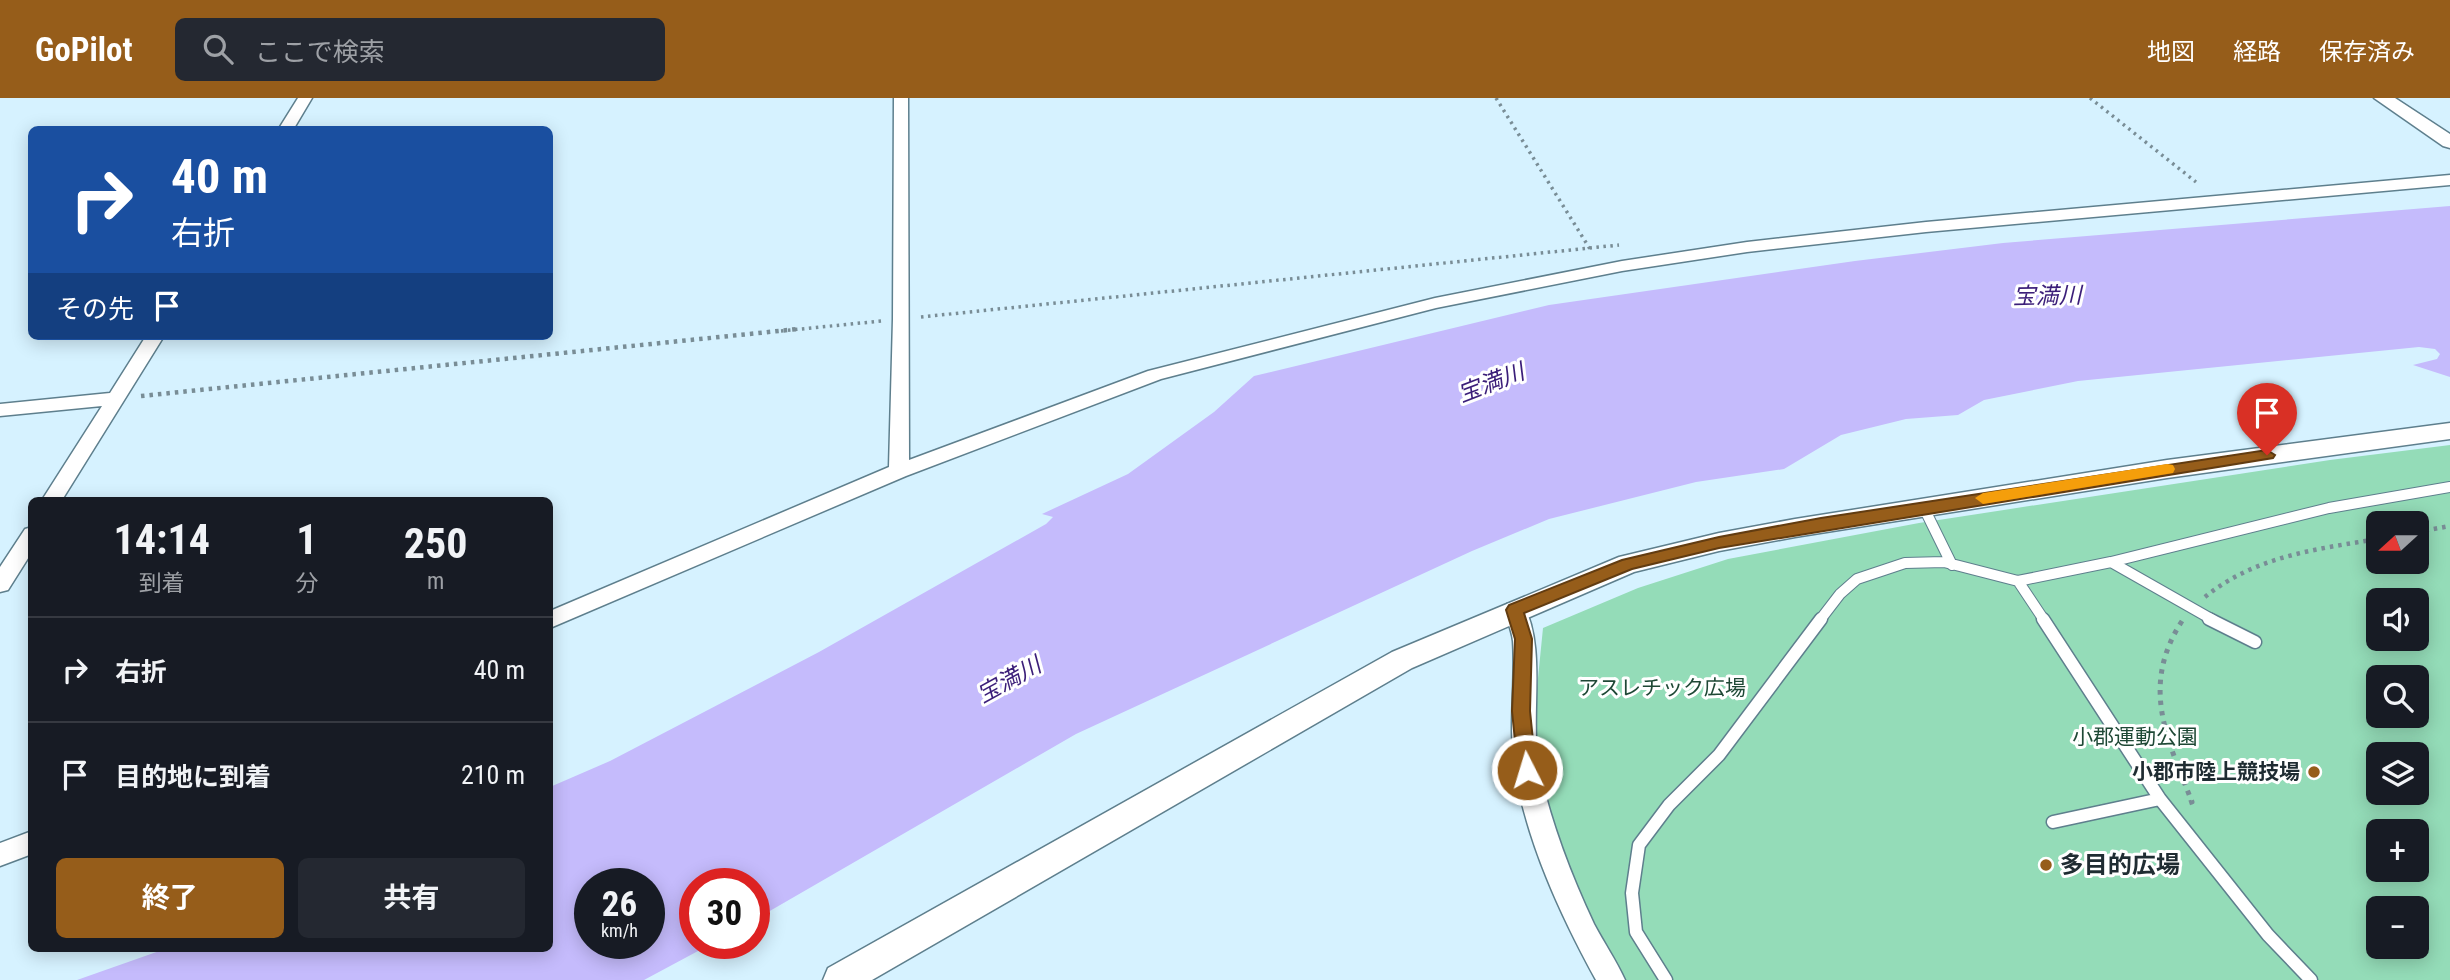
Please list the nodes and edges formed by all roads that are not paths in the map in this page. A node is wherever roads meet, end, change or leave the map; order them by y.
1 (305, 98) edge
2 (901, 98) edge
3 (2383, 98) edge
4 (288, 126) edge
5 (2450, 142) edge
6 (2450, 180) edge
7 (152, 340) edge
8 (116, 398) junction
9 (0, 410) edge
10 (2450, 431) edge
11 (899, 471) junction
12 (2450, 487) edge
13 (54, 497) edge
14 (1924, 508) junction
15 (28, 540) edge
16 (2111, 562) junction
17 (1952, 565) junction
18 (2018, 581) junction
19 (0, 584) edge
20 (1514, 610) junction
21 (553, 619) edge
22 (2255, 642) dead end
23 (2160, 799) junction
24 (2053, 822) dead end
25 (28, 844) edge
26 (0, 855) edge
27 (840, 980) edge
28 (1611, 980) edge
29 (1666, 980) edge
30 (2311, 980) edge

1 - 4 street
2 - 11 street
3 - 5 street
6 - 11 street
7 - 8 street
8 - 9 street
8 - 13 street
10 - 14 street
11 - 21 street
12 - 16 lane
14 - 17 lane
14 - 20 street
15 - 19 street
16 - 18 lane
16 - 22 lane
17 - 18 lane
17 - 29 lane
18 - 23 lane
20 - 27 street
20 - 28 street
23 - 24 lane
23 - 30 lane
25 - 26 street

